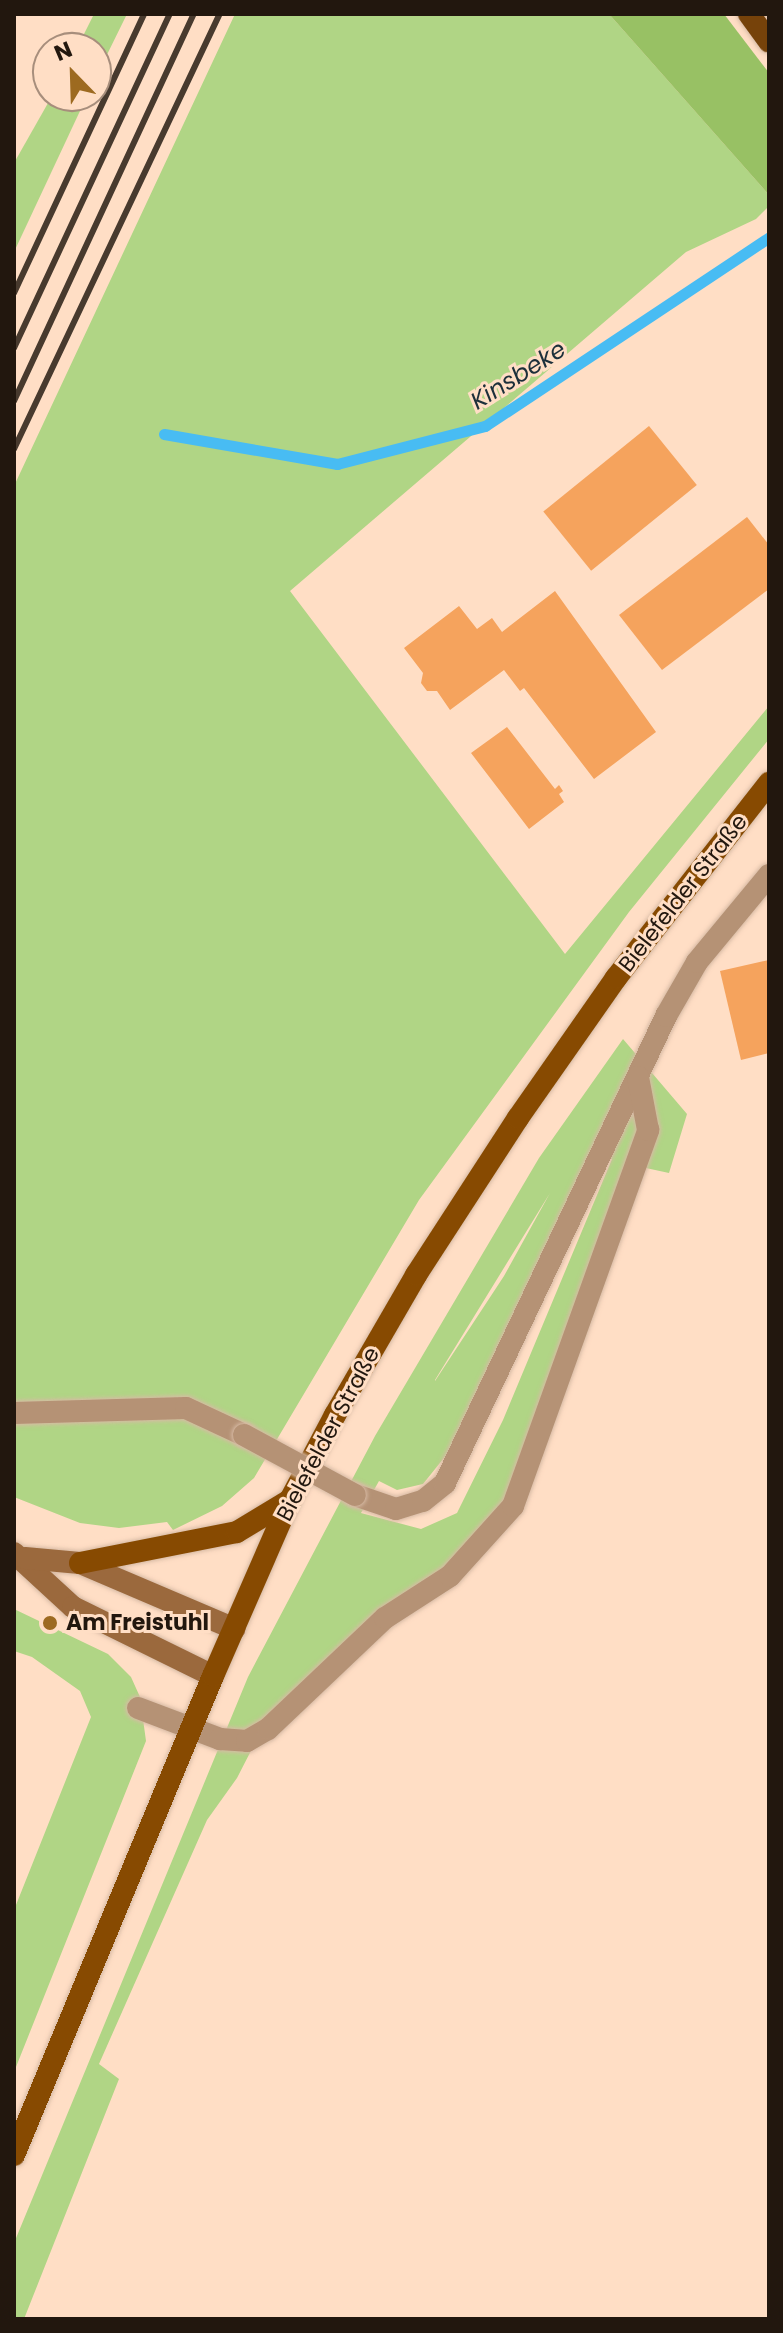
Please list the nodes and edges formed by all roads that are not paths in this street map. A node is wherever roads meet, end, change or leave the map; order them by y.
1 (749, 14) edge
2 (769, 42) edge
3 (769, 783) edge
4 (769, 875) edge
5 (638, 1077) junction
6 (14, 1413) edge
7 (290, 1500) junction
8 (19, 1556) edge
9 (80, 1563) junction
10 (235, 1629) junction
11 (213, 1676) junction
12 (138, 1708) dead end
13 (191, 1727) junction
14 (14, 2155) edge

1 - 2 highway
3 - 7 main road, Bielefelder Straße
4 - 5 lane
5 - 6 lane, bridge
5 - 13 lane
7 - 9 main road
7 - 10 main road, Bielefelder Straße
8 - 9 main road
8 - 11 main road
9 - 10 main road
10 - 11 main road, Bielefelder Straße
11 - 13 main road, Bielefelder Straße
12 - 13 lane
13 - 14 main road, Bielefelder Straße

